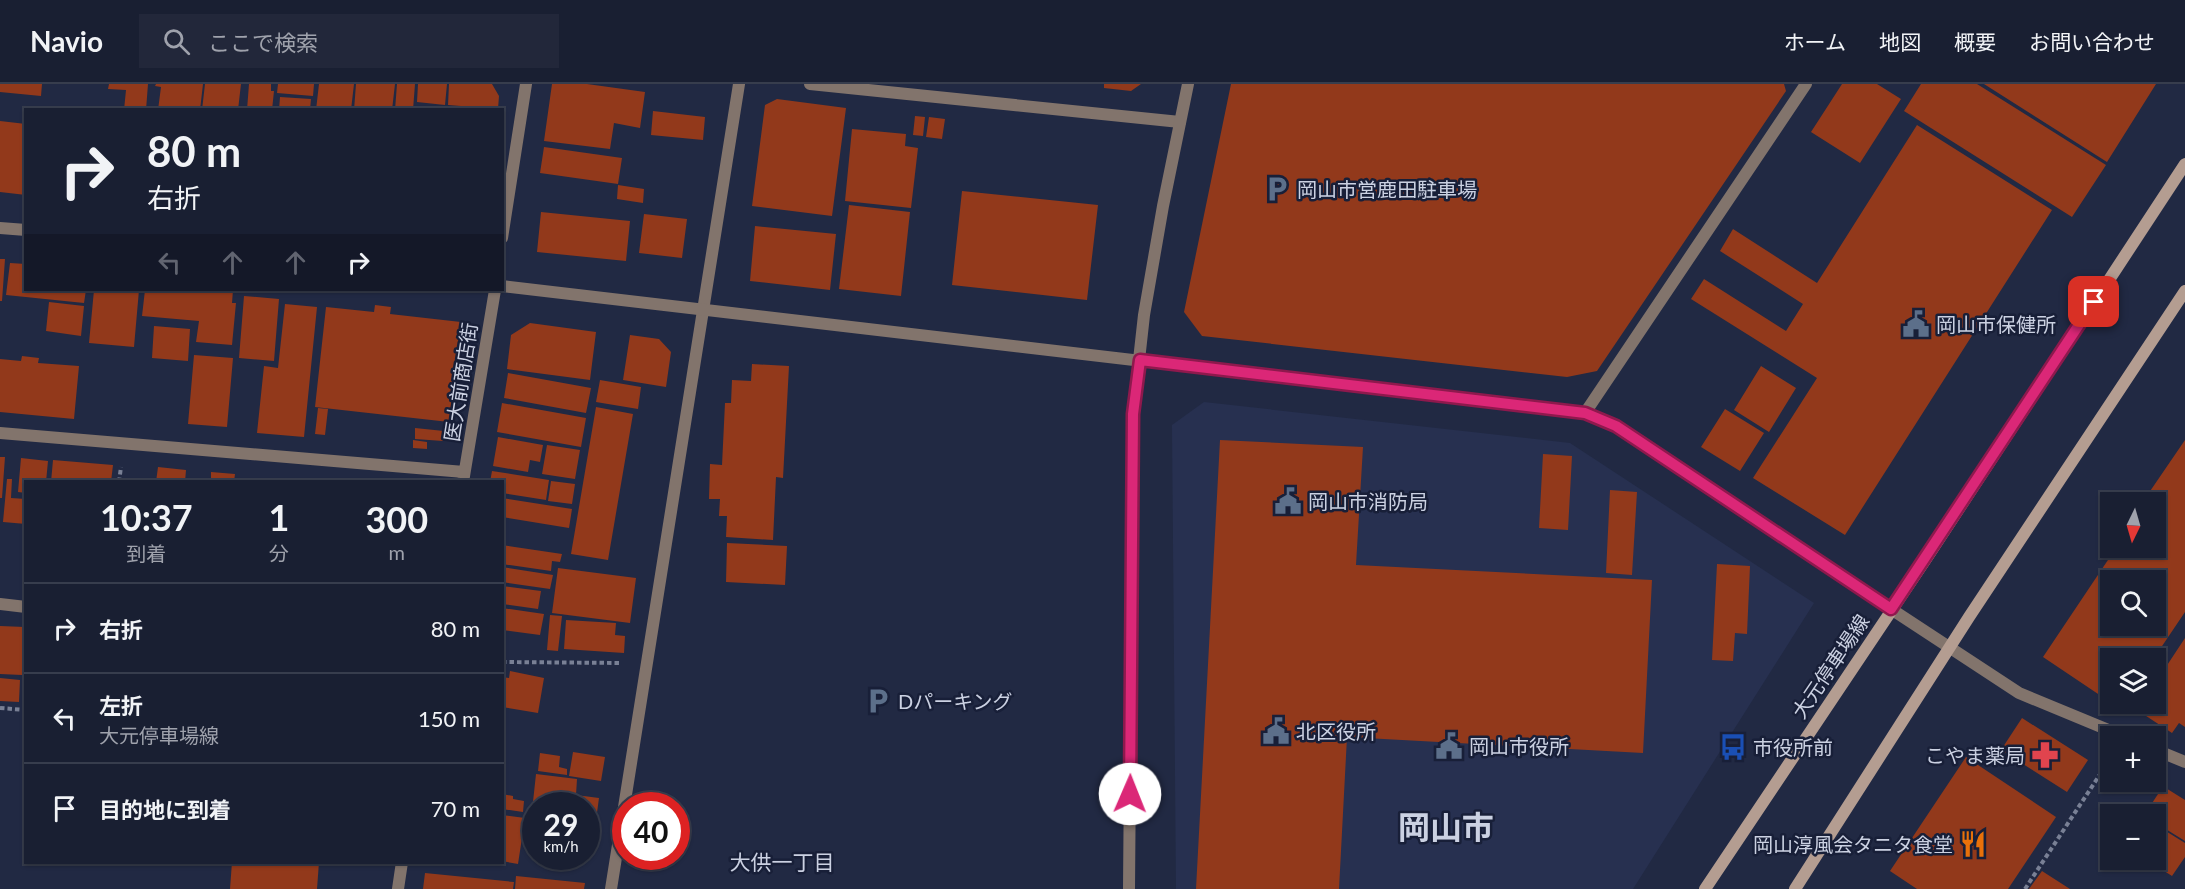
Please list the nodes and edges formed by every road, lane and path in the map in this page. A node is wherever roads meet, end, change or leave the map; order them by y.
1 (526, 84) edge
2 (739, 84) edge
3 (810, 84) edge
4 (1188, 84) edge
5 (1806, 84) edge
6 (1180, 122) junction
7 (2185, 164) edge
8 (504, 225) edge
9 (0, 228) edge
10 (24, 231) edge
11 (504, 286) edge
12 (495, 291) edge
13 (2185, 291) edge
14 (703, 309) junction
15 (1140, 360) junction
16 (1585, 413) junction
17 (0, 433) edge
18 (464, 477) edge
19 (0, 604) edge
20 (24, 607) edge
21 (1891, 609) junction
22 (1950, 648) junction
23 (504, 662) edge
24 (646, 663) junction
25 (0, 708) edge
26 (24, 710) edge
27 (2100, 726) edge
28 (2166, 754) edge
29 (2185, 762) edge
30 (2100, 774) edge
31 (402, 864) edge
32 (398, 889) edge
33 (610, 889) edge
34 (1129, 889) edge
35 (1705, 889) edge
36 (1795, 889) edge
37 (2025, 889) edge

1 - 8 street
2 - 14 street
3 - 6 street
4 - 6 street
5 - 16 street
6 - 15 street
7 - 21 main road, 大元停車場線
9 - 10 street
11 - 14 street
12 - 18 street, 医大前商店街
13 - 22 main road
14 - 15 street
14 - 24 street
15 - 16 street
15 - 34 street
16 - 21 street
17 - 18 street
19 - 20 street
21 - 22 street
21 - 35 main road, 大元停車場線
22 - 27 street
22 - 36 main road
23 - 24 path
24 - 33 street
25 - 26 path
28 - 29 street
30 - 37 path
31 - 32 street

